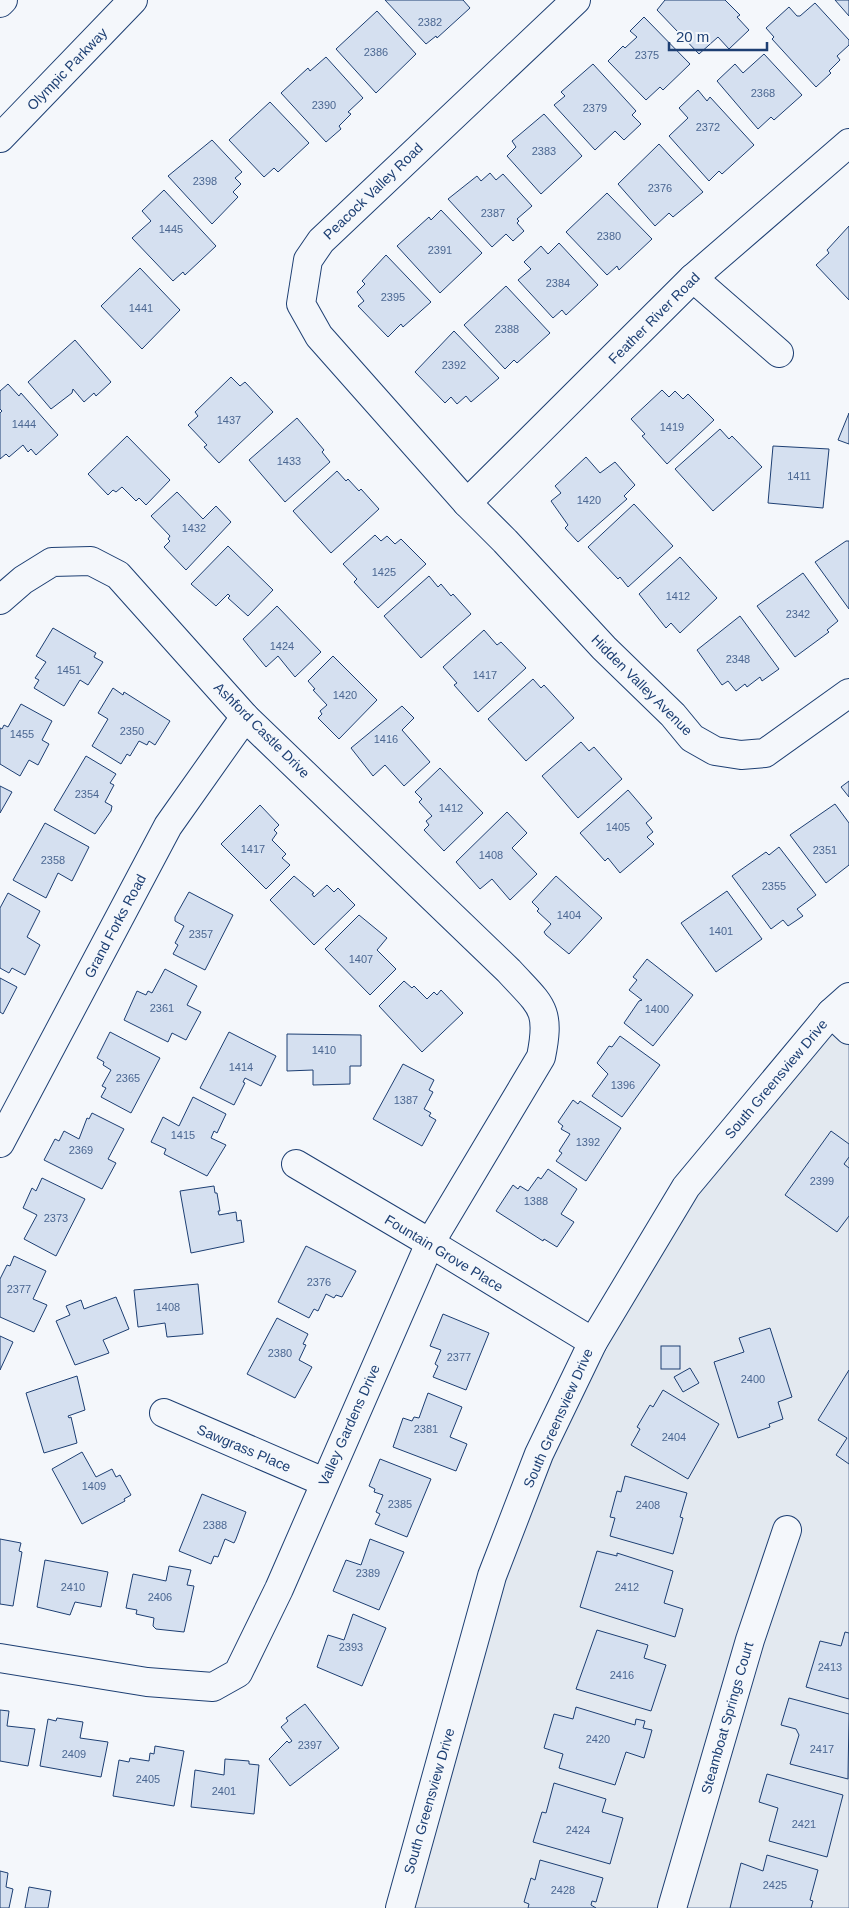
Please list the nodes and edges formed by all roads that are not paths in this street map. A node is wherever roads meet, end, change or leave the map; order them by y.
1 (3, 0) edge
2 (133, 0) edge
3 (576, 0) edge
4 (0, 3) edge
5 (0, 138) edge
6 (849, 142) edge
7 (693, 278) junction
8 (779, 353) dead end
9 (467, 503) junction
10 (0, 600) edge
11 (849, 693) edge
12 (244, 717) junction
13 (509, 971) joint
14 (843, 1013) edge
15 (0, 1143) edge
16 (296, 1164) dead end
17 (430, 1243) junction
18 (593, 1342) junction
19 (164, 1413) dead end
20 (324, 1482) junction
21 (787, 1530) dead end
22 (0, 1658) edge
23 (400, 1908) edge
24 (672, 1908) edge

1 - 4 street
2 - 5 street, Olympic Parkway
3 - 9 street, Peacock Valley Road
6 - 7 street, Feather River Road
7 - 8 street
7 - 9 street, Feather River Road
9 - 11 street, Hidden Valley Avenue
10 - 12 street, Ashford Castle Drive
12 - 13 street, Ashford Castle Drive
12 - 15 street, Grand Forks Road
13 - 17 street, Valley Gardens Drive
14 - 18 street, South Greensview Drive
16 - 17 street, Fountain Grove Place
17 - 18 street, Fountain Grove Place
17 - 20 street, Valley Gardens Drive
18 - 23 street, South Greensview Drive
19 - 20 street, Sawgrass Place
20 - 22 street, Valley Gardens Drive
21 - 24 street, Steamboat Springs Court

